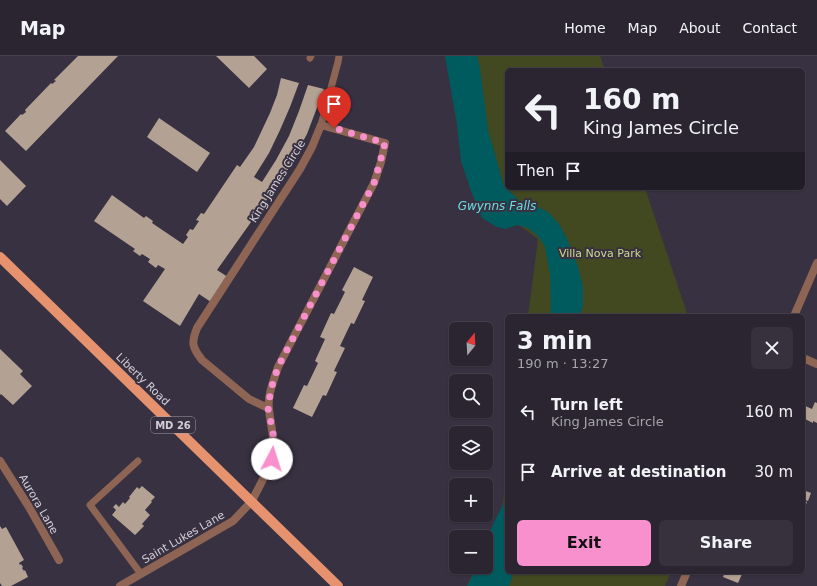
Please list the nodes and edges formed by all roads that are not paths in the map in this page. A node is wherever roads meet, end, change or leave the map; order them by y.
1 (339, 56) edge
2 (320, 125) junction
3 (0, 257) edge
4 (817, 263) edge
5 (795, 314) edge
6 (805, 359) edge
7 (817, 364) edge
8 (268, 408) junction
9 (0, 461) edge
10 (138, 462) dead end
11 (252, 501) junction
12 (59, 560) dead end
13 (141, 574) junction
14 (686, 574) edge
15 (120, 586) edge
16 (338, 586) edge
17 (681, 586) edge

1 - 2 lane
2 - 8 street, King James Circle
2 - 8 street
3 - 11 main road, Liberty Road / MD 26
4 - 5 street
6 - 7 street
8 - 11 street
9 - 12 street, Aurora Lane
10 - 13 lane
11 - 13 street, Saint Lukes Lane
11 - 16 main road, Liberty Road / MD 26
13 - 15 street, Saint Lukes Lane
14 - 17 street

